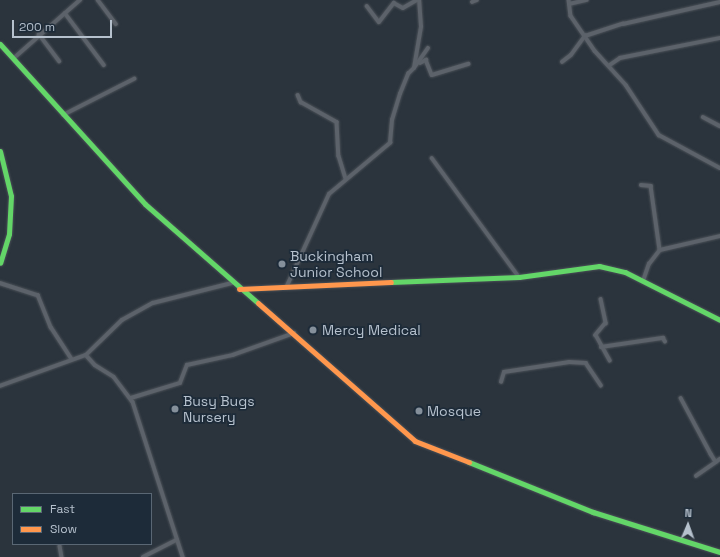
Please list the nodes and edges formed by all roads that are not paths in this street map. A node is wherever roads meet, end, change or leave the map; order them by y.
1 (80, 0) edge
2 (98, 0) edge
3 (418, 0) edge
4 (477, 0) edge
5 (587, 0) edge
6 (472, 2) dead end
7 (569, 2) edge
8 (720, 2) edge
9 (367, 6) dead end
10 (65, 13) junction
11 (116, 24) dead end
12 (39, 34) junction
13 (585, 36) junction
14 (720, 38) edge
15 (0, 44) edge
16 (428, 48) dead end
17 (14, 58) junction
18 (59, 61) dead end
19 (562, 62) dead end
20 (420, 63) junction
21 (468, 64) dead end
22 (104, 65) dead end
23 (610, 65) junction
24 (414, 68) junction
25 (134, 79) dead end
26 (298, 95) dead end
27 (63, 115) junction
28 (703, 117) dead end
29 (720, 126) edge
30 (0, 151) edge
31 (432, 158) dead end
32 (720, 168) edge
33 (346, 179) junction
34 (641, 186) dead end
35 (720, 236) edge
36 (660, 250) junction
37 (0, 263) edge
38 (519, 276) junction
39 (643, 281) junction
40 (0, 283) edge
41 (232, 283) junction
42 (238, 289) junction
43 (286, 289) junction
44 (601, 299) dead end
45 (720, 320) edge
46 (294, 334) junction
47 (665, 341) dead end
48 (601, 347) junction
49 (86, 355) junction
50 (72, 359) junction
51 (610, 360) dead end
52 (501, 382) dead end
53 (601, 385) dead end
54 (0, 386) edge
55 (131, 398) junction
56 (681, 398) dead end
57 (718, 460) edge
58 (696, 476) dead end
59 (177, 540) junction
60 (60, 546) dead end
61 (720, 552) edge
62 (62, 557) edge
63 (143, 557) edge
64 (183, 557) edge

1 - 10 street
2 - 11 street
3 - 9 street
3 - 24 street
4 - 6 street
5 - 7 street
7 - 13 street
8 - 13 street
10 - 12 street
10 - 22 street
12 - 17 street
12 - 18 street
13 - 19 street
13 - 23 street
14 - 23 street
15 - 17 street
16 - 20 street
17 - 27 street
20 - 21 street
20 - 24 street
23 - 32 street
24 - 33 street
25 - 27 street
26 - 33 street
27 - 41 street
28 - 29 street
30 - 37 street
31 - 38 street
33 - 43 street
34 - 36 street
35 - 36 street
36 - 39 street
38 - 39 street
38 - 43 street
39 - 45 street
40 - 50 street
41 - 42 street
41 - 49 street
42 - 43 street
42 - 46 street
44 - 48 street
46 - 55 street
46 - 61 street
47 - 48 street
48 - 51 street
49 - 50 street
49 - 55 street
50 - 54 street
52 - 53 street
55 - 59 street
56 - 57 street
57 - 58 street
59 - 63 street
59 - 64 street
60 - 62 street

